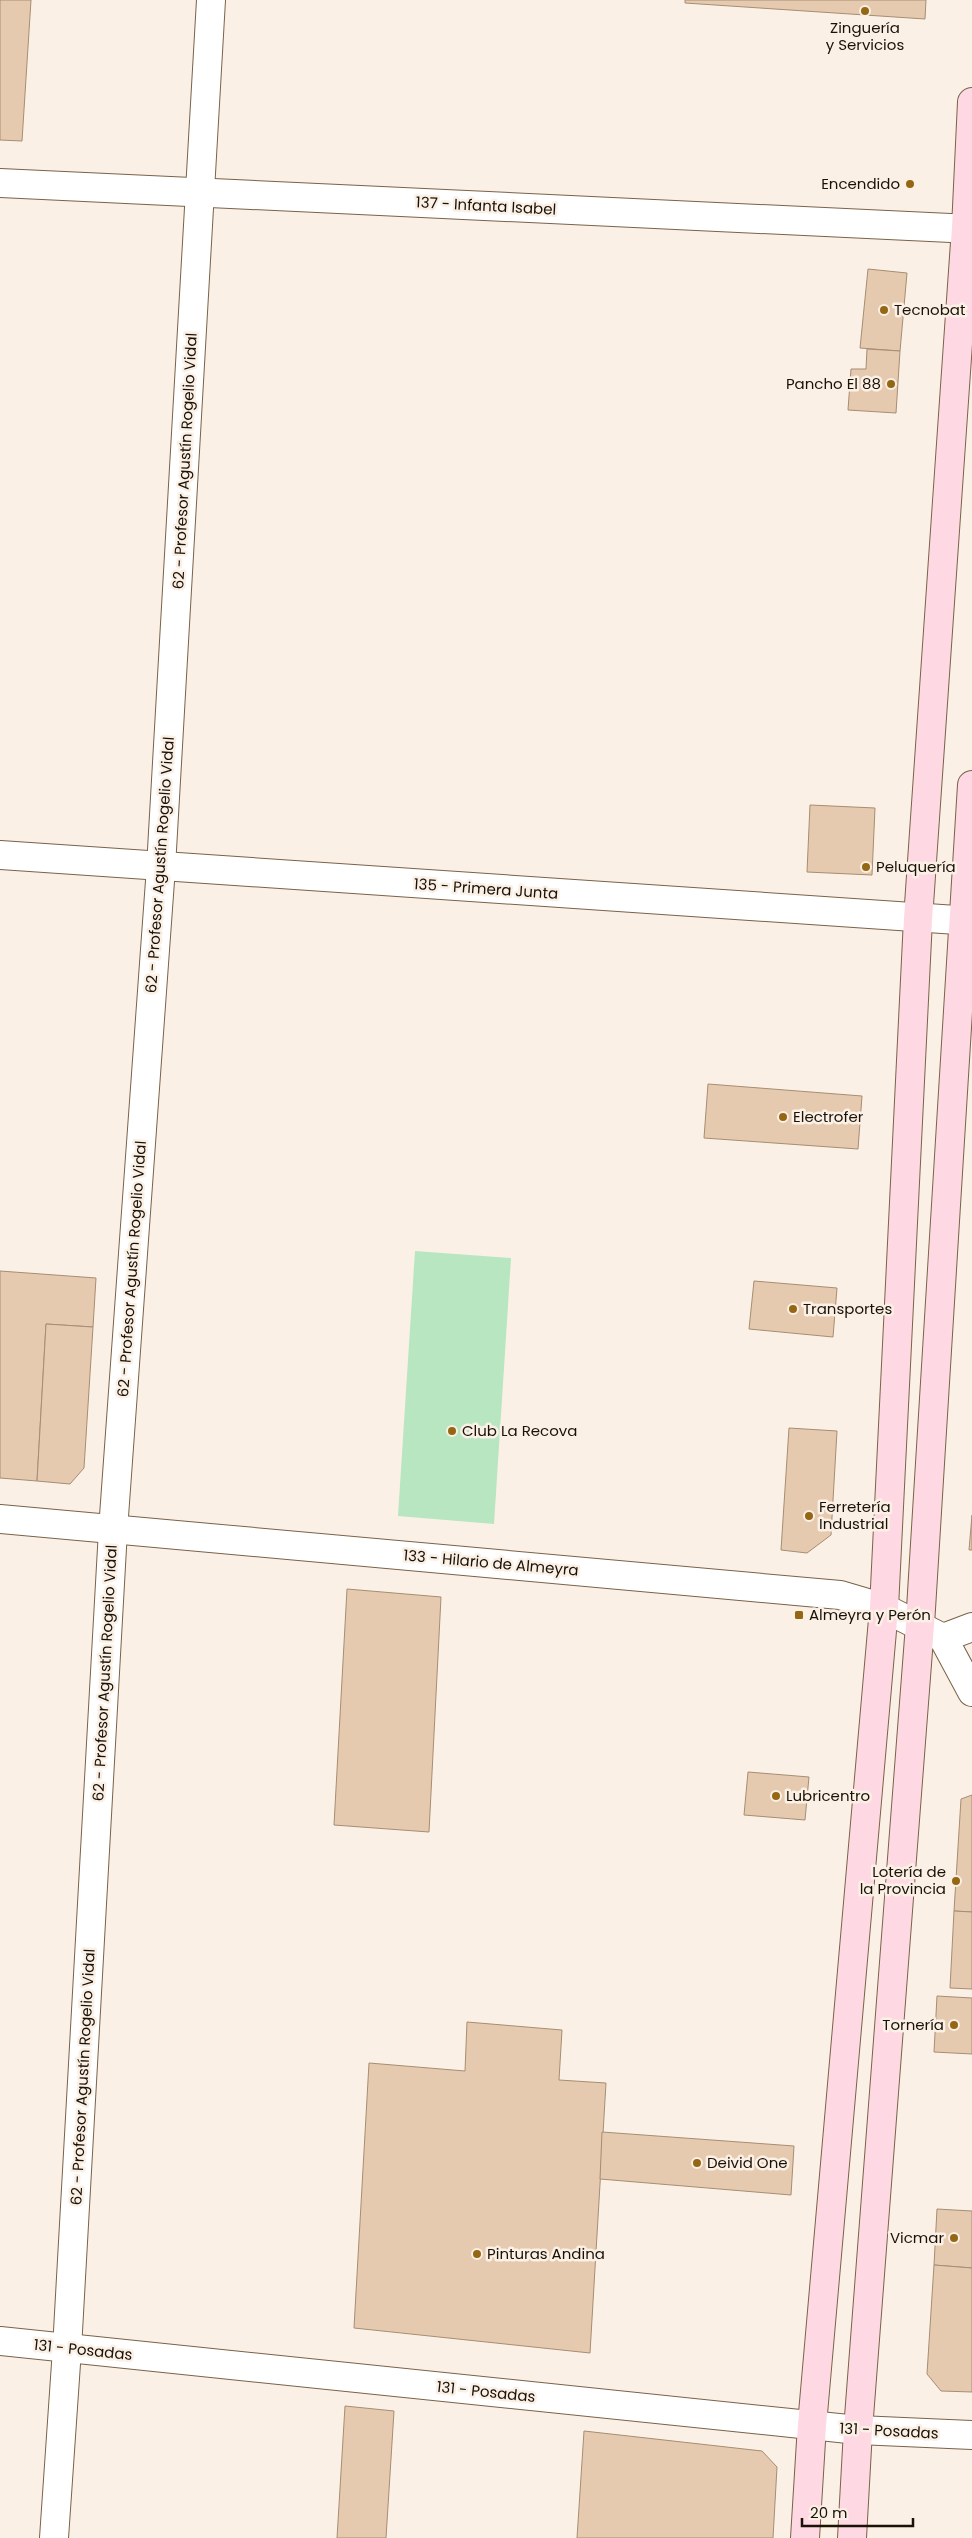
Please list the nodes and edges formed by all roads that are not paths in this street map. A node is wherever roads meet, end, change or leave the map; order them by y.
1 (211, 0) edge
2 (972, 102) edge
3 (0, 183) edge
4 (200, 192) junction
5 (969, 229) edge
6 (972, 785) edge
7 (0, 855) edge
8 (161, 867) junction
9 (918, 919) junction
10 (968, 921) edge
11 (0, 1519) edge
12 (114, 1530) junction
13 (884, 1608) junction
14 (920, 1625) junction
15 (972, 1628) edge
16 (943, 1638) junction
17 (972, 1692) edge
18 (0, 2341) edge
19 (67, 2349) junction
20 (812, 2425) junction
21 (858, 2430) junction
22 (972, 2435) edge
23 (54, 2538) edge
24 (805, 2538) edge
25 (852, 2538) edge

1 - 4 street, 62 - Profesor Agustín Rogelio Vidal
2 - 5 main road
3 - 4 street, 137 - Infanta Isabel
4 - 5 street, 137 - Infanta Isabel
4 - 8 street, 62 - Profesor Agustín Rogelio Vidal
5 - 9 main road
6 - 10 main road
7 - 8 street, 135 - Primera Junta
8 - 9 street, 135 - Primera Junta
8 - 12 street, 62 - Profesor Agustín Rogelio Vidal
9 - 10 street, 135 - Primera Junta
9 - 13 main road
10 - 14 main road
11 - 12 street, 133 - Hilario de Almeyra
12 - 13 street, 133 - Hilario de Almeyra
12 - 19 street, 62 - Profesor Agustín Rogelio Vidal
13 - 14 street, 133 - Hilario de Almeyra
13 - 20 main road
14 - 16 street, 133 - Hilario de Almeyra
14 - 21 main road
15 - 16 street
16 - 17 street
18 - 19 street, 131 - Posadas
19 - 20 street, 131 - Posadas
19 - 23 street, 62 - Profesor Agustín Rogelio Vidal
20 - 21 street, 131 - Posadas
20 - 24 main road
21 - 22 street, 131 - Posadas
21 - 25 main road

